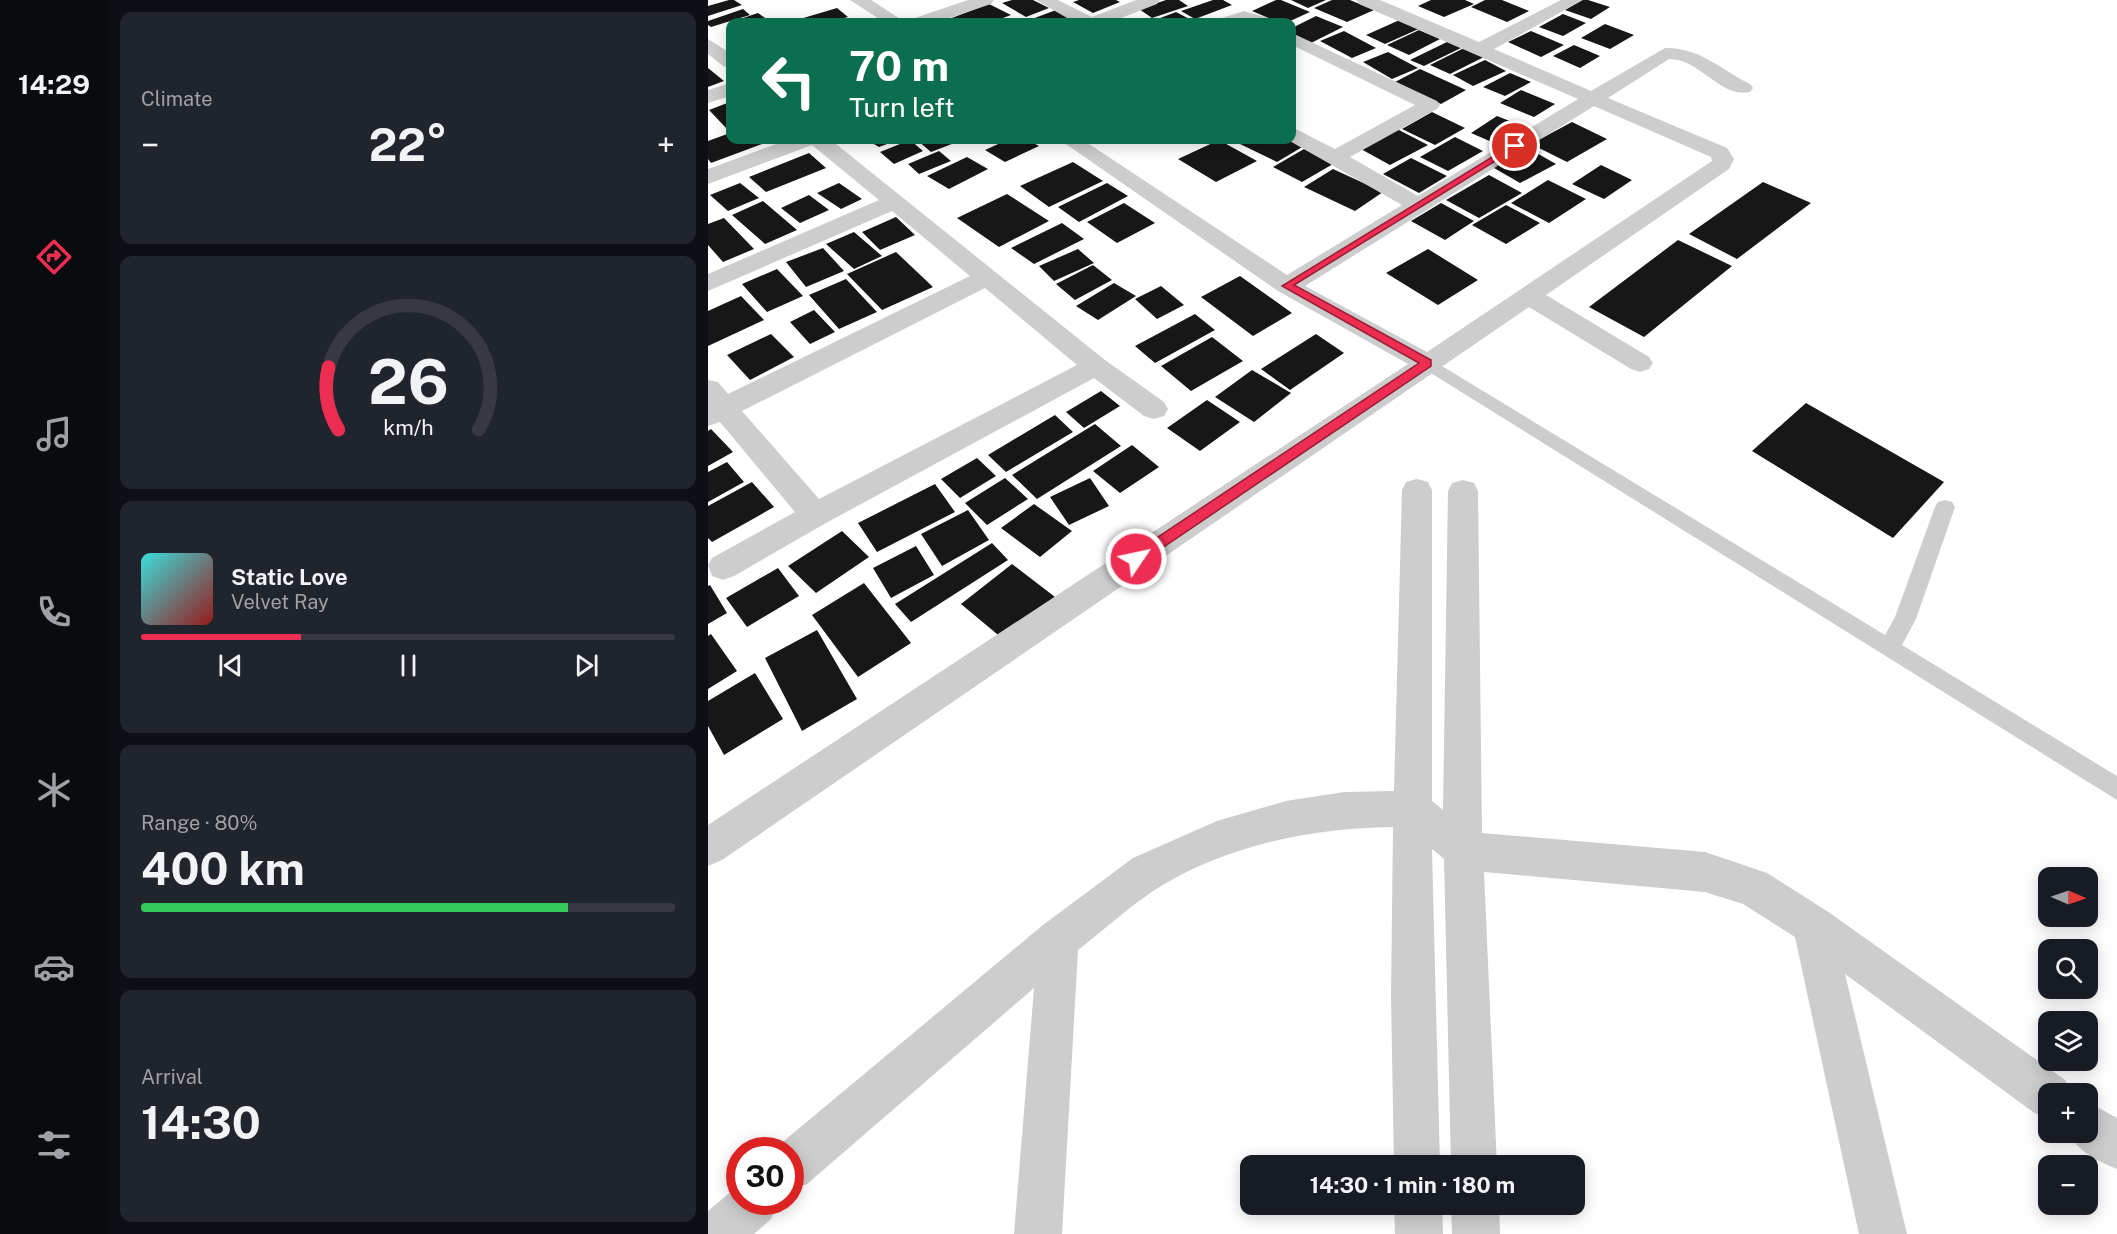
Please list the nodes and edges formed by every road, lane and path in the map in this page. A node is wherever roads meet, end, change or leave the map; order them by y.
1 (859, 0) edge
2 (985, 0) edge
3 (1045, 0) edge
4 (1151, 0) edge
5 (1365, 0) edge
6 (1574, 0) edge
7 (1412, 4) dead end
8 (1394, 13) junction
9 (889, 18) edge
10 (933, 18) edge
11 (1079, 18) edge
12 (1106, 18) edge
13 (1296, 40) edge
14 (708, 45) edge
15 (1480, 49) junction
16 (726, 59) edge
17 (1743, 88) dead end
18 (726, 90) edge
19 (708, 97) edge
20 (1593, 98) junction
21 (1296, 135) edge
22 (795, 144) edge
23 (824, 144) edge
24 (1076, 144) edge
25 (1335, 157) junction
26 (708, 177) edge
27 (896, 201) junction
28 (1418, 205) junction
29 (987, 277) junction
30 (708, 283) edge
31 (1287, 286) junction
32 (1528, 295) junction
33 (1427, 363) junction
34 (1640, 363) dead end
35 (1096, 366) junction
36 (714, 404) edge
37 (1154, 410) dead end
38 (1417, 490) dead end
39 (1463, 491) dead end
40 (1945, 507) dead end
41 (815, 515) junction
42 (723, 567) dead end
43 (1889, 648) junction
44 (2117, 789) edge
45 (1412, 809) junction
46 (708, 847) edge
47 (1464, 851) junction
48 (1813, 925) junction
49 (1058, 940) junction
50 (2038, 1088) edge
51 (2098, 1132) edge
52 (2117, 1146) edge
53 (804, 1155) edge
54 (1416, 1155) edge
55 (1473, 1155) edge
56 (739, 1215) edge
57 (1418, 1215) edge
58 (1475, 1215) edge
59 (718, 1234) edge
60 (1038, 1234) edge
61 (1419, 1234) edge
62 (1476, 1234) edge
63 (1883, 1234) edge

1 - 9 street
2 - 10 street
3 - 11 street
4 - 12 street
5 - 8 street
6 - 15 street
7 - 8 street
8 - 15 street
13 - 25 street
14 - 16 street
15 - 20 street
17 - 20 street
18 - 19 street
20 - 28 street
20 - 32 street
21 - 25 street
22 - 26 street
23 - 27 street
24 - 31 street
25 - 28 street
27 - 29 street
27 - 30 street
28 - 31 street
29 - 35 street
29 - 36 street
31 - 33 street
32 - 33 street
32 - 34 street
33 - 43 lane
33 - 46 street
35 - 37 street
35 - 41 street
36 - 41 street
38 - 45 street
39 - 47 street
40 - 43 lane
41 - 42 street
43 - 44 lane
45 - 47 street
45 - 49 street
45 - 54 street
47 - 48 street
47 - 55 street
48 - 50 street
48 - 63 street
49 - 53 street
49 - 60 street
51 - 52 street
56 - 59 street
57 - 61 street
58 - 62 street

